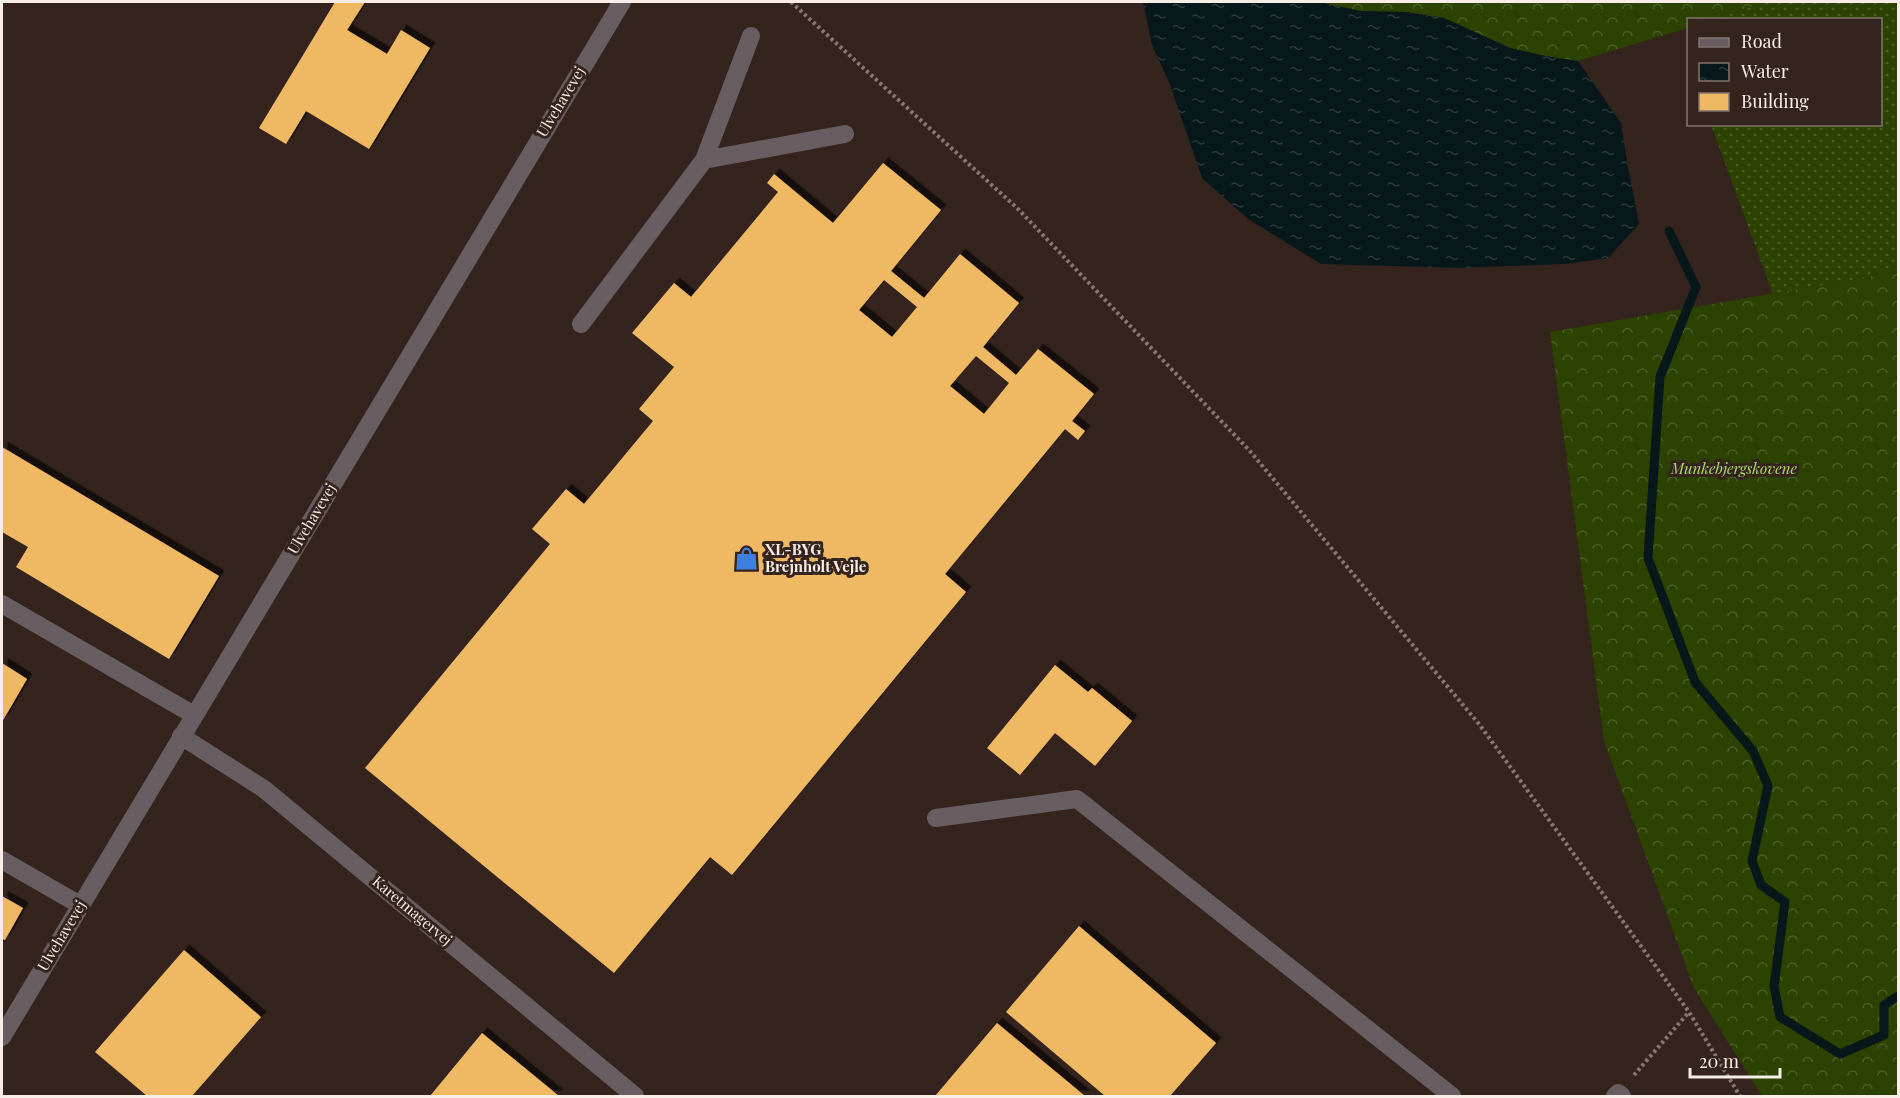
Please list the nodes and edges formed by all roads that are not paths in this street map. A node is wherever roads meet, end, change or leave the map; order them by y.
1 (622, 2) edge
2 (751, 36) dead end
3 (844, 134) dead end
4 (704, 160) junction
5 (581, 324) dead end
6 (2, 604) edge
7 (194, 715) junction
8 (181, 736) junction
9 (936, 818) dead end
10 (2, 860) edge
11 (80, 906) junction
12 (2, 1037) edge
13 (635, 1096) edge
14 (1452, 1096) edge

1 - 7 street, Ulvehavevej
2 - 4 street
3 - 4 street
4 - 5 street
6 - 7 street
7 - 8 street, Ulvehavevej
8 - 11 street, Ulvehavevej
8 - 13 street, Karetmagervej
9 - 14 street
10 - 11 street
11 - 12 street, Ulvehavevej

